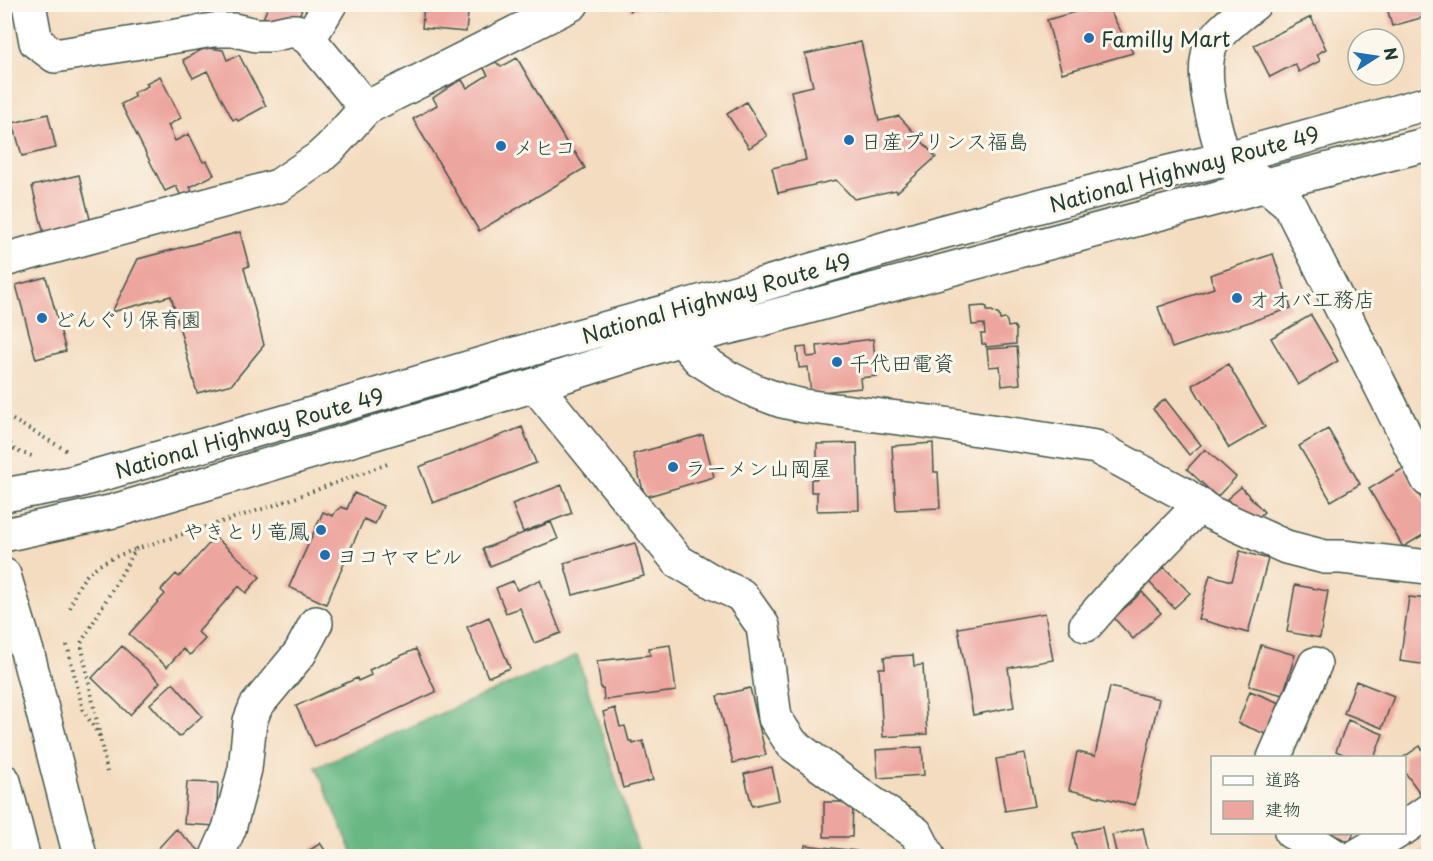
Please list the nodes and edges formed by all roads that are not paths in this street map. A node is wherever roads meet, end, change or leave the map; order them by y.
1 (28, 4) edge
2 (330, 4) edge
3 (572, 4) edge
4 (1254, 4) edge
5 (218, 17) edge
6 (309, 39) junction
7 (1428, 104) edge
8 (366, 108) junction
9 (1428, 144) edge
10 (1224, 159) junction
11 (1266, 185) junction
12 (4, 260) edge
13 (681, 339) junction
14 (535, 385) junction
15 (1428, 480) edge
16 (4, 495) edge
17 (1200, 505) junction
18 (4, 535) edge
19 (1428, 567) edge
20 (4, 575) edge
21 (316, 623) dead end
22 (1086, 625) dead end
23 (1315, 664) dead end
24 (1275, 756) edge
25 (4, 781) edge
26 (1428, 811) edge
27 (1406, 827) edge
28 (1295, 834) edge
29 (1394, 834) edge
30 (23, 856) edge
31 (80, 856) edge
32 (217, 856) edge
33 (928, 856) edge
34 (1335, 856) edge
35 (1357, 856) edge

1 - 5 main road
2 - 6 main road
3 - 8 main road
4 - 10 main road
5 - 6 main road
6 - 8 main road
7 - 10 main road, National Highway Route 49
8 - 12 main road
9 - 11 main road, National Highway Route 49
10 - 11 main road
10 - 16 main road, National Highway Route 49
11 - 13 main road, National Highway Route 49
11 - 15 main road
13 - 14 main road, National Highway Route 49
13 - 17 main road
14 - 18 main road, National Highway Route 49
14 - 33 main road
17 - 19 main road
17 - 22 main road
20 - 31 main road
21 - 32 main road
23 - 24 main road
25 - 30 main road
26 - 27 main road
28 - 34 main road
29 - 35 main road

